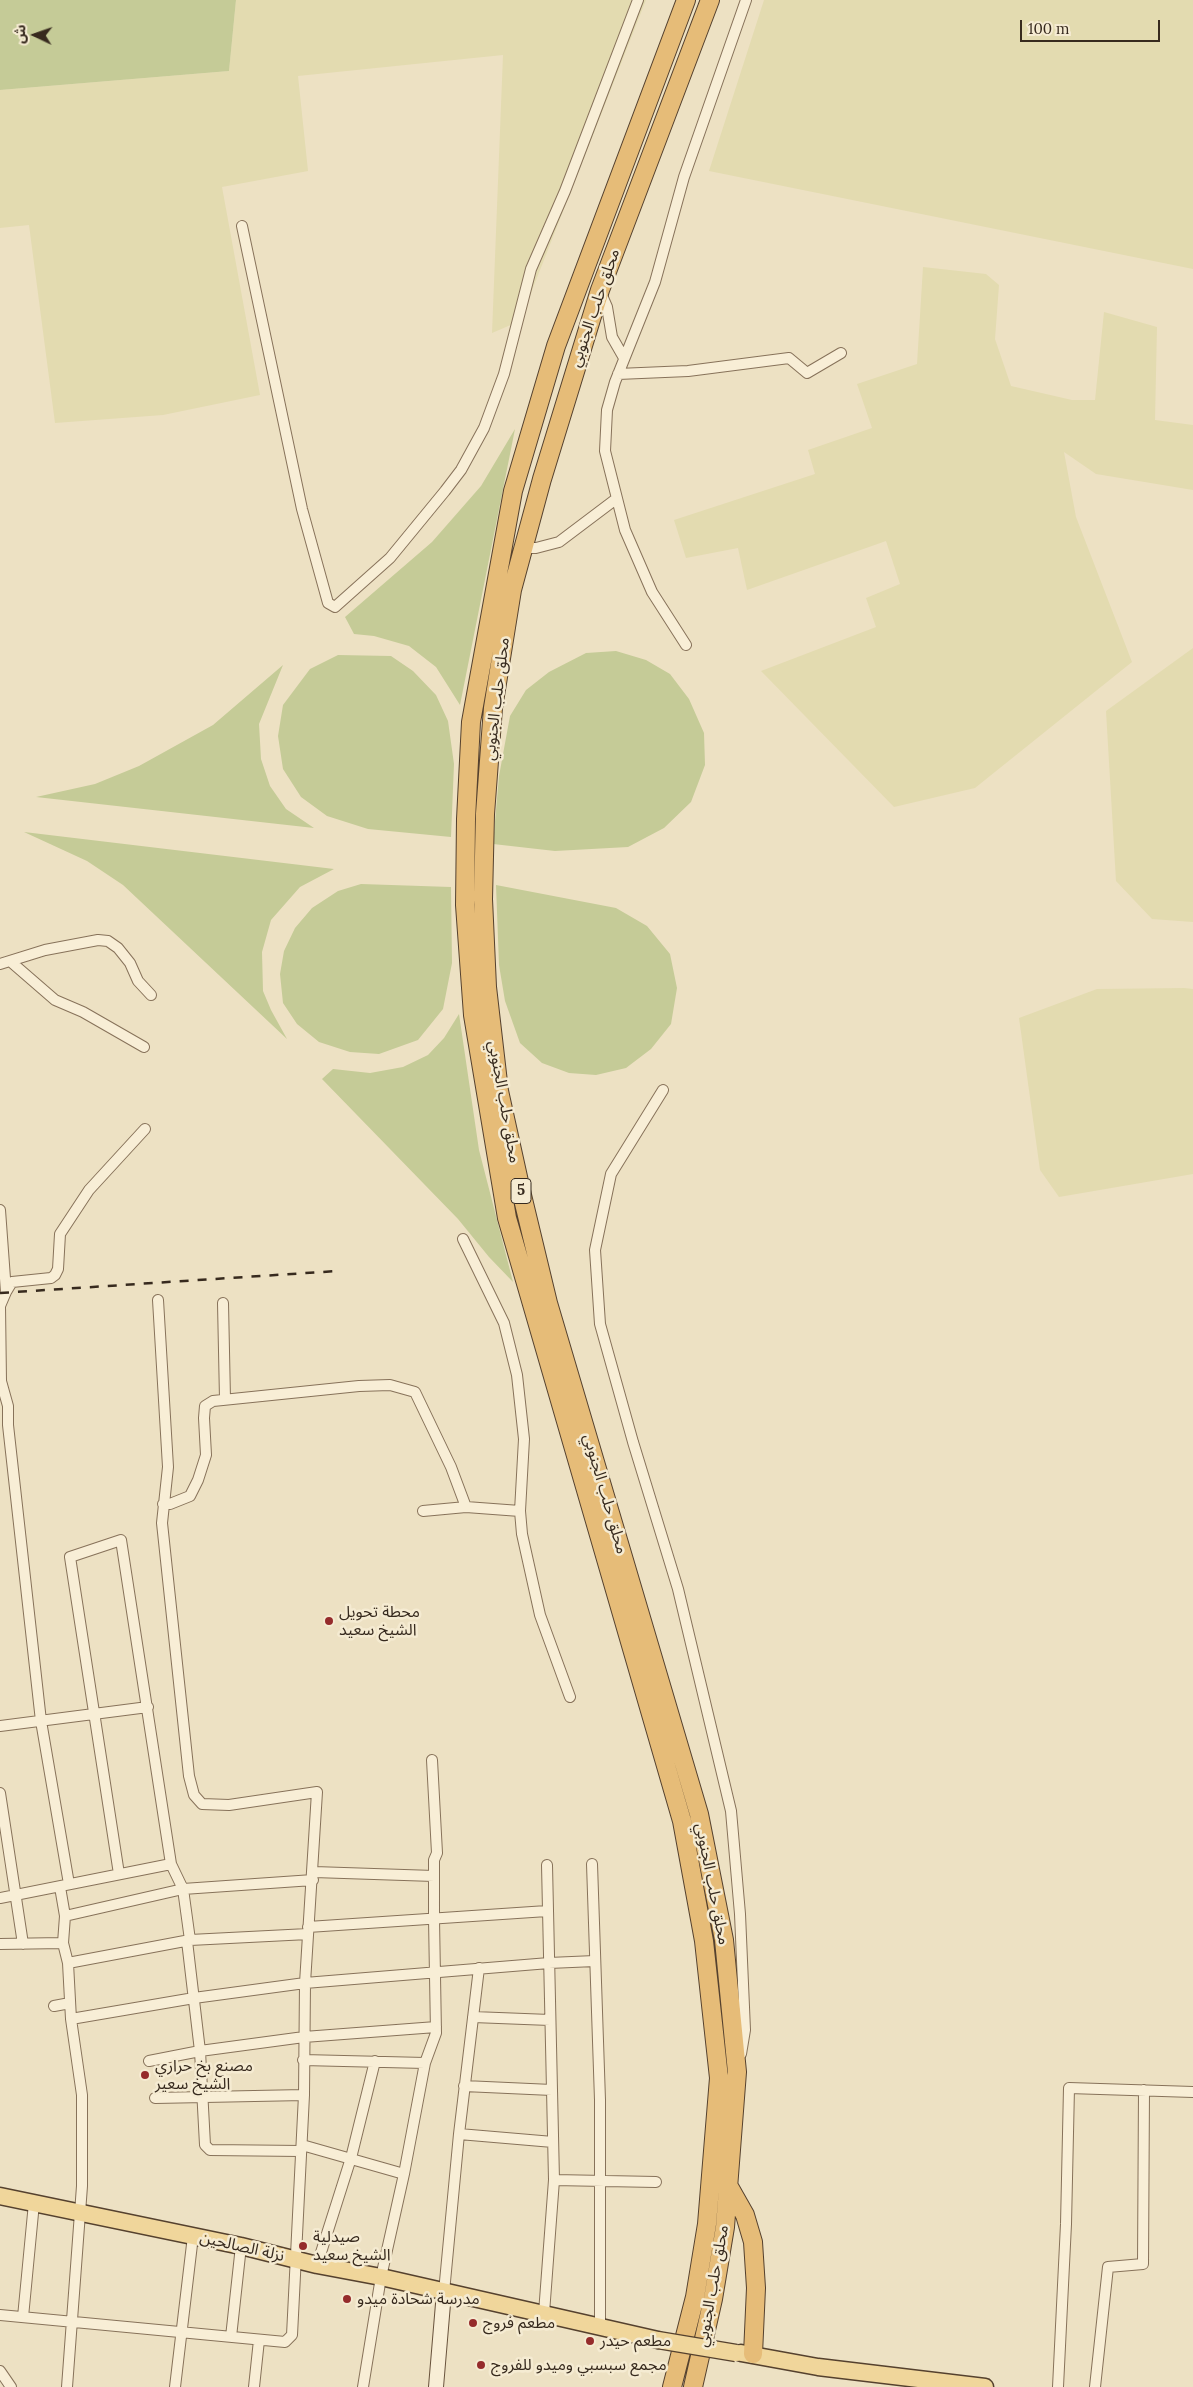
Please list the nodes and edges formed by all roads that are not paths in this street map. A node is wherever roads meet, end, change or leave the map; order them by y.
1 (638, 0) edge
2 (686, 0) edge
3 (710, 0) edge
4 (746, 0) edge
5 (242, 226) dead end
6 (600, 290) junction
7 (841, 353) dead end
8 (624, 358) junction
9 (618, 374) junction
10 (616, 499) junction
11 (523, 548) junction
12 (686, 645) dead end
13 (5, 962) edge
14 (151, 995) dead end
15 (144, 1047) dead end
16 (663, 1090) dead end
17 (145, 1129) dead end
18 (0, 1210) edge
19 (463, 1238) dead end
20 (2, 1274) edge
21 (6, 1292) junction
22 (158, 1300) dead end
23 (223, 1303) dead end
24 (225, 1399) junction
25 (4, 1407) edge
26 (163, 1504) junction
27 (466, 1507) junction
28 (520, 1510) junction
29 (423, 1511) dead end
30 (570, 1697) dead end
31 (148, 1707) junction
32 (95, 1714) junction
33 (41, 1721) junction
34 (0, 1726) edge
35 (432, 1760) dead end
36 (0, 1793) edge
37 (171, 1864) junction
38 (592, 1864) dead end
39 (547, 1865) dead end
40 (119, 1874) junction
41 (313, 1876) junction
42 (434, 1876) junction
43 (64, 1886) junction
44 (183, 1889) junction
45 (15, 1895) junction
46 (0, 1898) edge
47 (547, 1911) junction
48 (65, 1916) junction
49 (434, 1918) junction
50 (308, 1930) junction
51 (189, 1941) junction
52 (64, 1943) junction
53 (0, 1944) edge
54 (23, 1944) junction
55 (595, 1961) junction
56 (549, 1962) junction
57 (68, 1963) junction
58 (479, 1968) junction
59 (434, 1972) junction
60 (305, 1983) junction
61 (194, 1998) junction
62 (70, 2003) junction
63 (54, 2006) dead end
64 (473, 2017) junction
65 (72, 2019) junction
66 (550, 2020) junction
67 (436, 2027) junction
68 (304, 2036) junction
69 (200, 2051) junction
70 (303, 2060) junction
71 (150, 2062) dead end
72 (375, 2062) junction
73 (425, 2063) junction
74 (737, 2072) junction
75 (464, 2086) junction
76 (552, 2090) junction
77 (1144, 2090) junction
78 (1193, 2092) edge
79 (304, 2095) junction
80 (203, 2097) junction
81 (155, 2098) dead end
82 (459, 2134) junction
83 (554, 2142) junction
84 (301, 2148) junction
85 (351, 2158) junction
86 (404, 2174) junction
87 (554, 2180) junction
88 (600, 2181) junction
89 (656, 2182) dead end
90 (728, 2185) junction
91 (0, 2196) edge
92 (34, 2203) junction
93 (80, 2211) junction
94 (193, 2236) junction
95 (241, 2246) junction
96 (295, 2259) junction
97 (317, 2265) junction
98 (382, 2277) junction
99 (444, 2292) junction
100 (544, 2313) junction
101 (0, 2315) edge
102 (23, 2317) junction
103 (72, 2322) junction
104 (600, 2326) junction
105 (182, 2332) junction
106 (231, 2337) junction
107 (259, 2340) junction
108 (745, 2353) junction
109 (0, 2371) edge
110 (11, 2387) edge
111 (67, 2387) edge
112 (175, 2387) edge
113 (254, 2387) edge
114 (363, 2387) edge
115 (436, 2387) edge
116 (672, 2387) edge
117 (693, 2387) edge
118 (985, 2387) edge
119 (1058, 2387) edge
120 (1095, 2387) edge

1 - 5 street
2 - 116 highway, محلق حلب الجنوبي / 5
3 - 6 highway, محلق حلب الجنوبي / 5
4 - 8 street
6 - 8 street
6 - 11 highway, محلق حلب الجنوبي / 5
7 - 9 street
8 - 9 street
9 - 10 street
10 - 11 street
10 - 12 street
11 - 74 highway, محلق حلب الجنوبي / 5
13 - 14 street
13 - 15 street
16 - 74 street
17 - 21 street
18 - 20 street
19 - 28 street
20 - 21 street
21 - 25 street
22 - 26 street
23 - 24 street
24 - 26 street
24 - 27 street
25 - 33 street
26 - 41 street
27 - 28 street
27 - 29 street
28 - 30 street
31 - 32 street
31 - 32 street
31 - 37 street
32 - 33 street
32 - 40 street
33 - 34 street
33 - 43 street
35 - 42 street
36 - 45 street
37 - 40 street
37 - 44 street
38 - 55 street
39 - 47 street
40 - 43 street
41 - 42 street
41 - 44 street
41 - 50 street
42 - 49 street
43 - 45 street
43 - 48 street
44 - 48 street
44 - 51 street
45 - 46 street
45 - 54 street
47 - 49 street
47 - 56 street
48 - 52 street
49 - 50 street
49 - 59 street
50 - 51 street
50 - 60 street
51 - 57 street
51 - 61 street
52 - 54 street
52 - 57 street
53 - 54 street
55 - 56 street
55 - 88 street
56 - 58 street
56 - 66 street
57 - 62 street
58 - 59 street
58 - 64 street
59 - 60 street
59 - 67 street
60 - 61 street
60 - 68 street
61 - 65 street
61 - 69 street
62 - 63 street
62 - 65 street
64 - 66 street
64 - 75 street
65 - 93 street
66 - 76 street
67 - 68 street
67 - 73 street
68 - 69 street
68 - 70 street
69 - 71 street
69 - 80 street
70 - 72 street
70 - 79 street
72 - 73 street
72 - 85 street
73 - 86 street
74 - 90 highway, محلق حلب الجنوبي / 5
75 - 76 street
75 - 82 street
76 - 83 street
77 - 78 street
77 - 119 street
77 - 120 street
79 - 80 street
79 - 84 street
80 - 81 street
80 - 84 street
82 - 83 street
82 - 99 street
83 - 87 street
84 - 85 street
84 - 96 street
85 - 86 street
85 - 97 street
86 - 98 street
87 - 88 street
87 - 100 street
88 - 89 street
88 - 104 street
90 - 108 highway
90 - 117 highway, محلق حلب الجنوبي / 5
91 - 92 main road, نزلة الصالحين
92 - 93 main road, نزلة الصالحين
92 - 102 street
93 - 94 main road, نزلة الصالحين
93 - 103 street
94 - 95 main road, نزلة الصالحين
94 - 105 street
95 - 96 main road, نزلة الصالحين
95 - 106 street
96 - 97 main road, نزلة الصالحين
96 - 107 street
97 - 98 main road, نزلة الصالحين
98 - 99 main road, نزلة الصالحين
98 - 114 street
99 - 100 main road, نزلة الصالحين
99 - 115 main road
100 - 104 main road, نزلة الصالحين
101 - 102 street
102 - 103 street
103 - 105 street
103 - 111 street
104 - 108 main road, نزلة الصالحين, bridge
105 - 106 street
105 - 112 street
106 - 107 street
107 - 113 street
108 - 118 main road, نزلة الصالحين
109 - 110 street

